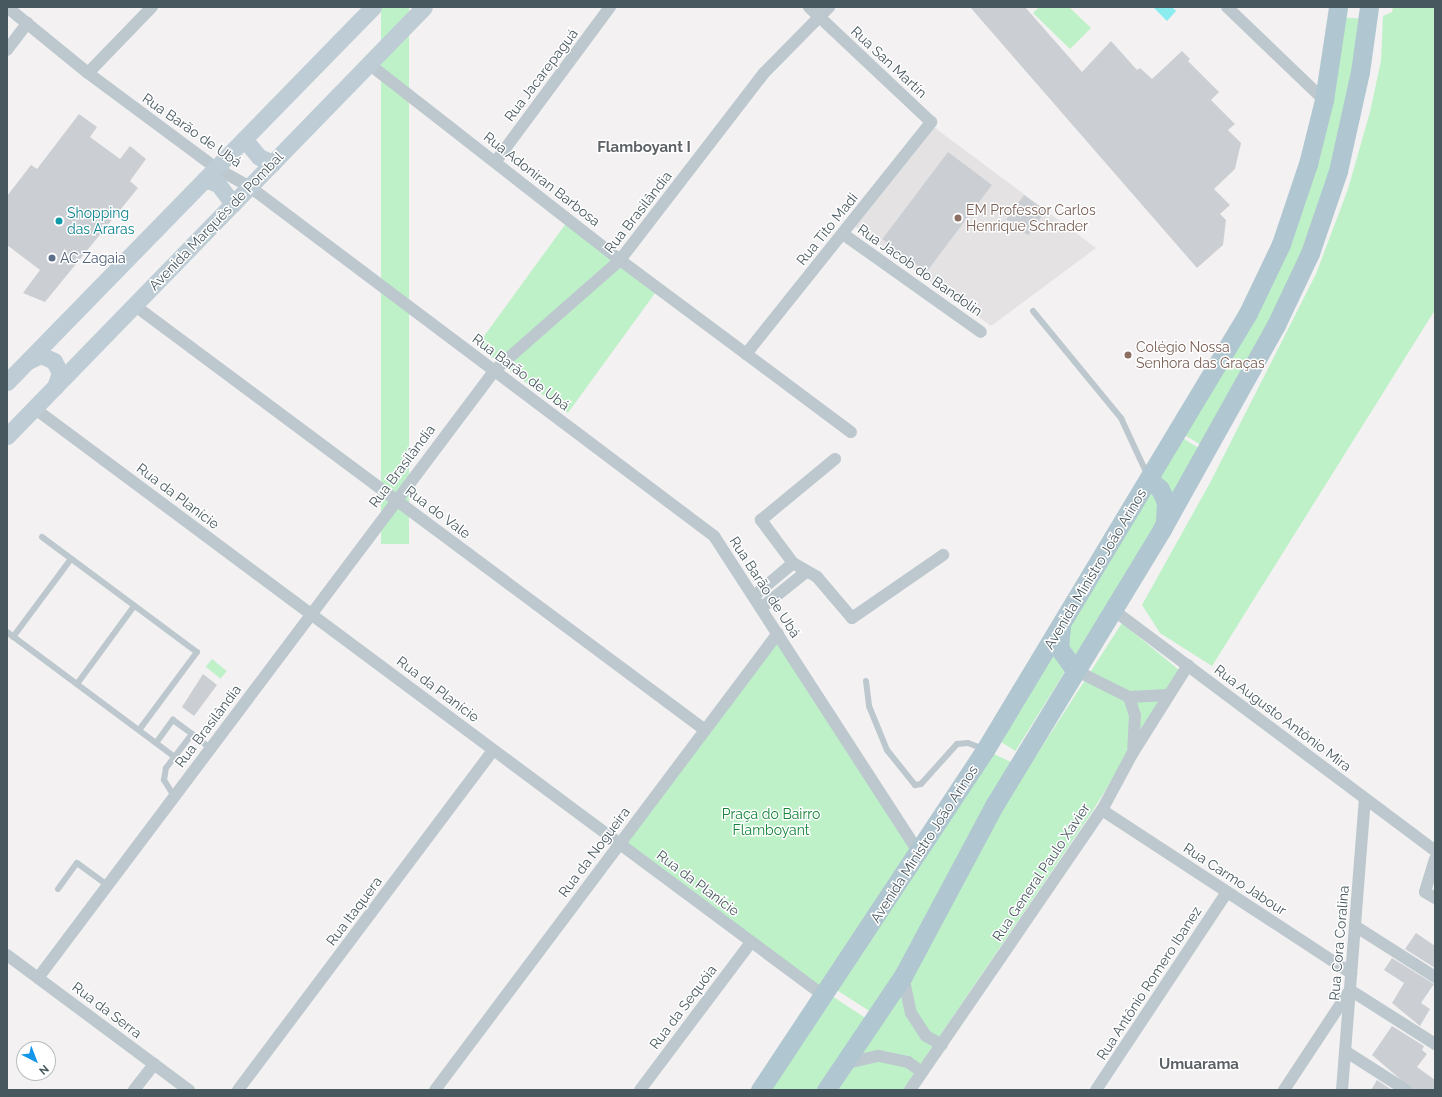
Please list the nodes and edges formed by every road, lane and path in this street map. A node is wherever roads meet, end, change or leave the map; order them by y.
1 (7, 7) edge
2 (152, 7) edge
3 (373, 7) edge
4 (424, 7) edge
5 (610, 7) edge
6 (809, 7) edge
7 (829, 7) edge
8 (1227, 7) edge
9 (1338, 7) edge
10 (1369, 7) edge
11 (819, 17) junction
12 (27, 23) junction
13 (7, 50) edge
14 (369, 64) junction
15 (88, 73) junction
16 (1324, 100) junction
17 (931, 122) joint
18 (244, 139) junction
19 (496, 161) junction
20 (272, 163) junction
21 (210, 174) junction
22 (250, 187) junction
23 (233, 204) junction
24 (843, 234) junction
25 (620, 260) junction
26 (134, 305) junction
27 (1033, 311) dead end
28 (980, 332) dead end
29 (746, 354) junction
30 (28, 361) junction
31 (494, 370) junction
32 (7, 382) edge
33 (55, 387) junction
34 (29, 413) junction
35 (7, 424) edge
36 (851, 432) dead end
37 (7, 436) edge
38 (835, 459) dead end
39 (1150, 480) junction
40 (395, 499) junction
41 (1162, 529) junction
42 (42, 537) dead end
43 (943, 555) dead end
44 (71, 559) junction
45 (793, 563) junction
46 (806, 572) junction
47 (754, 596) junction
48 (134, 606) junction
49 (761, 608) junction
50 (1112, 609) junction
51 (311, 614) junction
52 (1063, 621) junction
53 (7, 632) edge
54 (778, 633) junction
55 (14, 637) junction
56 (1188, 665) junction
57 (1075, 670) junction
58 (866, 681) dead end
59 (77, 684) junction
60 (1168, 695) junction
61 (1129, 697) junction
62 (139, 730) junction
63 (705, 730) junction
64 (192, 734) junction
65 (156, 743) junction
66 (210, 748) junction
67 (493, 750) junction
68 (985, 750) junction
69 (1132, 754) junction
70 (175, 757) junction
71 (174, 796) junction
72 (1365, 799) junction
73 (1102, 810) junction
74 (619, 844) junction
75 (1435, 851) edge
76 (919, 853) junction
77 (1435, 859) edge
78 (107, 885) junction
79 (58, 889) dead end
80 (1227, 892) junction
81 (1435, 898) edge
82 (1355, 926) junction
83 (751, 942) junction
84 (7, 955) edge
85 (1351, 973) junction
86 (903, 976) junction
87 (1435, 977) edge
88 (38, 978) junction
89 (1350, 990) junction
90 (823, 996) junction
91 (1435, 1044) edge
92 (942, 1045) junction
93 (1345, 1051) junction
94 (154, 1064) junction
95 (843, 1064) junction
96 (922, 1072) junction
97 (134, 1090) edge
98 (189, 1090) edge
99 (238, 1090) edge
100 (435, 1090) edge
101 (640, 1090) edge
102 (760, 1090) edge
103 (826, 1090) edge
104 (910, 1090) edge
105 (1096, 1090) edge
106 (1284, 1090) edge
107 (1342, 1090) edge
108 (1406, 1090) edge

1 - 12 street, Rua Barão de Ubá
2 - 15 street
3 - 18 main road
4 - 14 main road, Avenida Marquês de Pombal
5 - 19 street, Rua Jacarepaguá
6 - 11 street, Rua San Martín
7 - 11 street, Rua Brasilândia
8 - 16 street
9 - 16 main road, Avenida Ministro João Arinos
10 - 41 main road
11 - 17 street, Rua San Martín
11 - 25 street, Rua Brasilândia
12 - 13 street
12 - 15 street, Rua Barão de Ubá
14 - 19 street, Rua Adoniran Barbosa
14 - 20 main road, Avenida Marquês de Pombal
15 - 21 street, Rua Barão de Ubá
16 - 39 main road, Avenida Ministro João Arinos
17 - 24 street, Rua Tito Madi
18 - 20 main road
18 - 21 main road
19 - 25 street, Rua Adoniran Barbosa
20 - 22 main road, Avenida Marquês de Pombal
21 - 22 street, Rua Barão de Ubá
21 - 23 main road
21 - 30 main road
22 - 23 main road, Avenida Marquês de Pombal
22 - 31 street, Rua Barão de Ubá
23 - 26 main road, Avenida Marquês de Pombal
24 - 28 street, Rua Jacob do Bandolin
24 - 29 street, Rua Tito Madi
25 - 29 street, Rua Adoniran Barbosa
25 - 31 street, Rua Brasilândia
26 - 33 main road, Avenida Marquês de Pombal
26 - 40 street, Rua do Vale
27 - 39 lane
29 - 36 street, Rua Adoniran Barbosa
30 - 32 main road
30 - 33 main road
31 - 40 street, Rua Brasilândia
31 - 47 street, Rua Barão de Ubá
33 - 34 main road, Avenida Marquês de Pombal
34 - 35 main road
34 - 37 main road, Avenida Marquês de Pombal
34 - 51 street, Rua da Planície
38 - 45 street
39 - 41 main road
39 - 52 main road, Avenida Ministro João Arinos
40 - 51 street, Rua Brasilândia
40 - 63 street, Rua do Vale
41 - 50 main road
42 - 44 lane
43 - 46 street
44 - 48 lane
44 - 55 lane
45 - 46 street
45 - 47 street
46 - 49 street
47 - 49 street, Rua Barão de Ubá
48 - 59 lane
48 - 62 lane
49 - 54 street, Rua Barão de Ubá
50 - 56 street, Rua Augusto Antônio Mira
50 - 57 main road
51 - 66 street, Rua Brasilândia
51 - 67 street, Rua da Planície
52 - 57 main road
52 - 68 main road, Avenida Ministro João Arinos
53 - 55 lane
54 - 63 street, Rua da Nogueira
54 - 76 street, Rua Barão de Ubá
55 - 59 lane
56 - 60 street, Rua General Paulo Xavier
56 - 72 street, Rua Augusto Antônio Mira
57 - 61 street
57 - 86 main road
58 - 68 lane
59 - 62 lane
60 - 61 street
60 - 69 street, Rua General Paulo Xavier
61 - 69 street
62 - 65 lane
63 - 74 street, Rua da Nogueira
64 - 65 lane
64 - 66 lane
64 - 70 lane
65 - 70 lane
66 - 71 street, Rua Brasilândia
67 - 74 street, Rua da Planície
67 - 99 street, Rua Itaquera
68 - 76 main road, Avenida Ministro João Arinos
69 - 73 street, Rua General Paulo Xavier
70 - 71 lane
71 - 78 street, Rua Brasilândia
72 - 75 street, Rua Augusto Antônio Mira
72 - 82 street, Rua Cora Coralina
73 - 80 street, Rua Carmo Jabour
73 - 92 street, Rua General Paulo Xavier
74 - 83 street, Rua da Planície
74 - 100 street, Rua da Nogueira
76 - 90 main road, Avenida Ministro João Arinos
77 - 81 street
78 - 79 lane
78 - 88 street, Rua Brasilândia
80 - 85 street, Rua Carmo Jabour
80 - 105 street, Rua Antônio Romero Ibanez
82 - 85 street, Rua Cora Coralina
82 - 87 street
83 - 90 street, Rua da Planície
83 - 101 street, Rua da Sequóia
84 - 88 street, Rua da Serra
85 - 89 street, Rua Cora Coralina
86 - 92 street
86 - 95 main road
88 - 94 street, Rua da Serra
89 - 91 street
89 - 93 street, Rua Cora Coralina
89 - 106 street
90 - 102 main road, Avenida Ministro João Arinos
92 - 96 street, Rua General Paulo Xavier
93 - 107 street, Rua Cora Coralina
93 - 108 street
94 - 97 street
94 - 98 street, Rua da Serra
95 - 96 street
95 - 103 main road
96 - 104 street, Rua General Paulo Xavier

